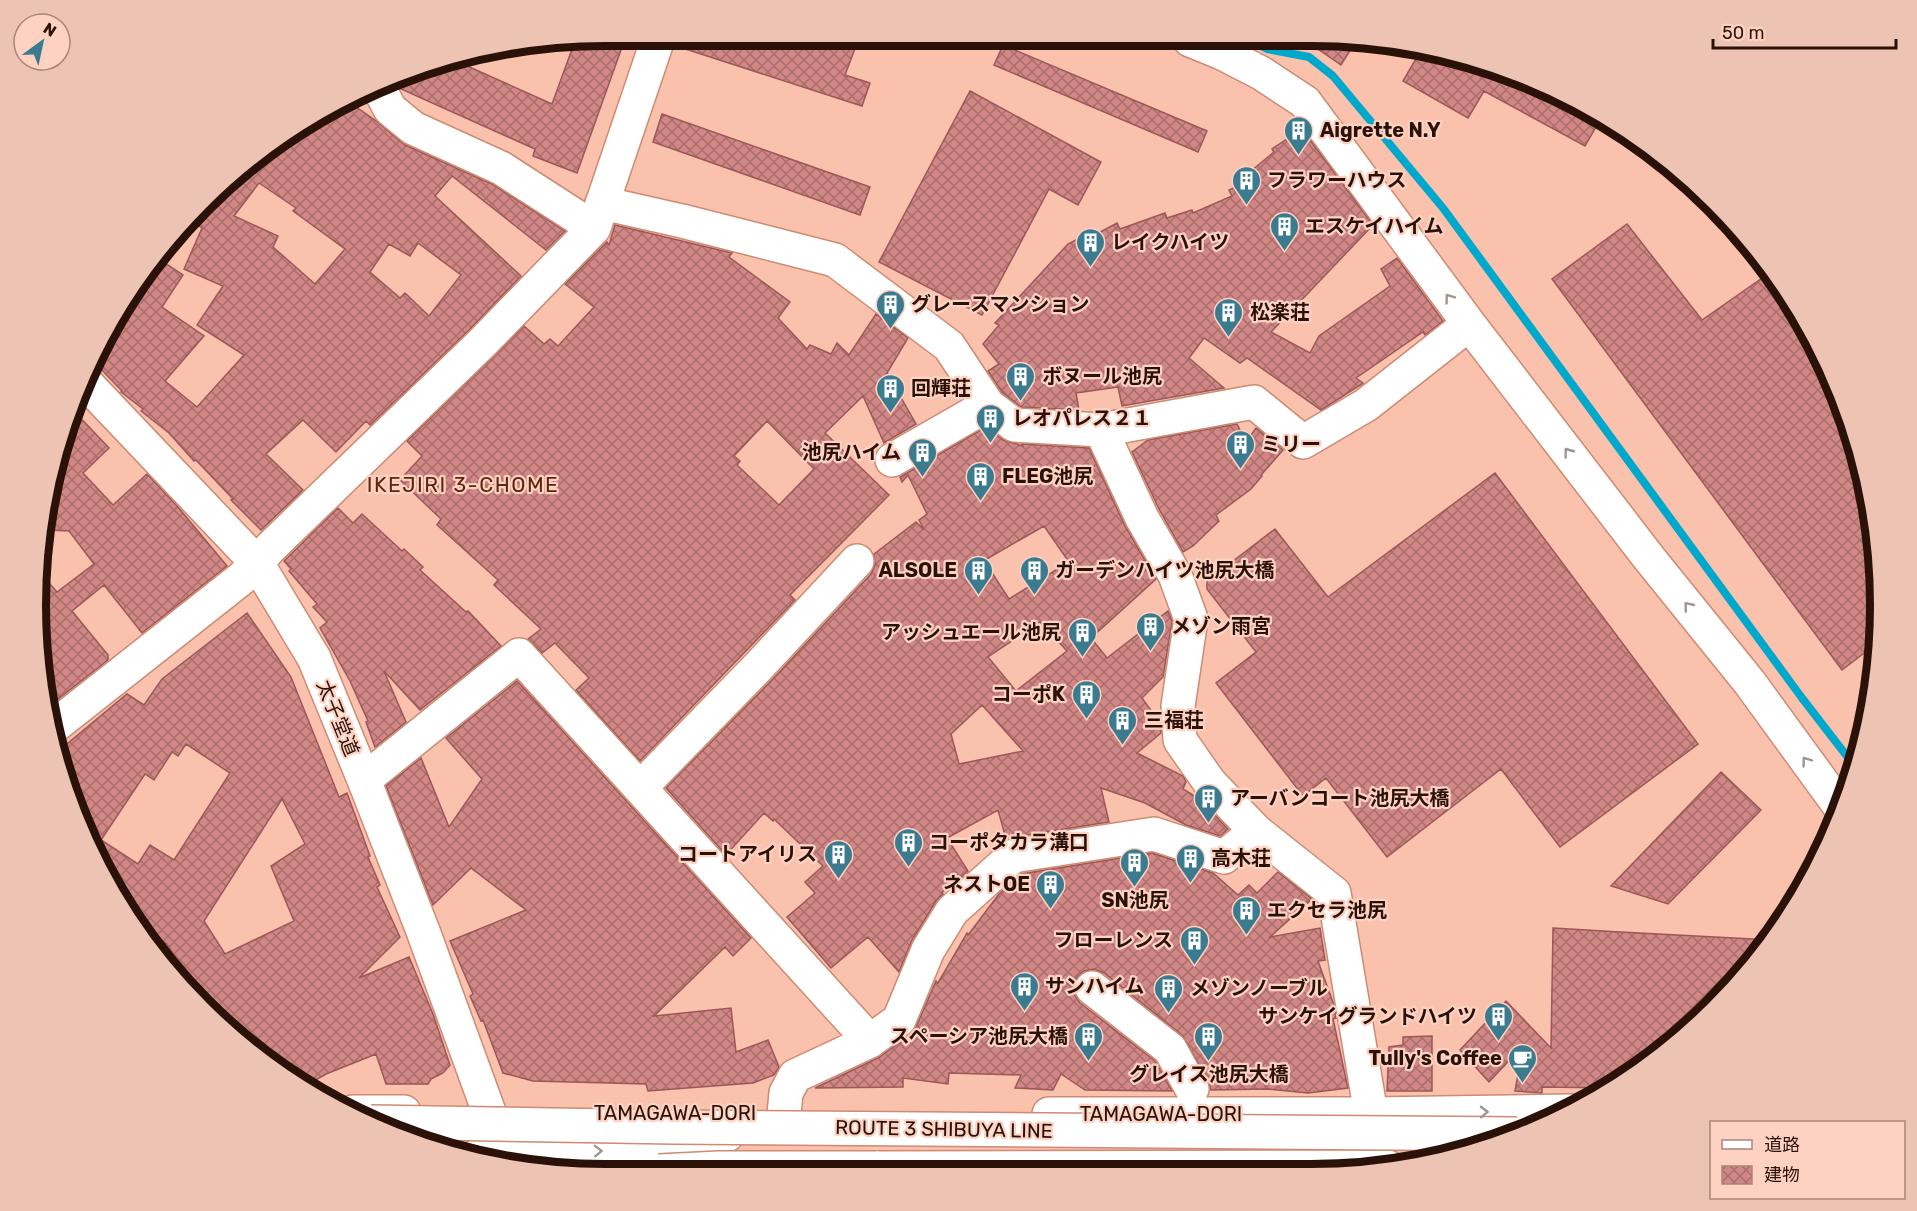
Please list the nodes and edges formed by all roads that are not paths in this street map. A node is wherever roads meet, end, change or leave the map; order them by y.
1 (656, 46) edge
2 (1205, 46) edge
3 (382, 93) edge
4 (598, 215) junction
5 (1469, 324) junction
6 (91, 388) edge
7 (988, 405) junction
8 (1101, 430) junction
9 (892, 460) dead end
10 (857, 561) dead end
11 (257, 563) junction
12 (59, 723) edge
13 (364, 780) junction
14 (640, 788) junction
15 (1835, 800) edge
16 (1256, 831) junction
17 (1092, 988) dead end
18 (870, 1041) junction
19 (1192, 1089) dead end
20 (1549, 1111) edge
21 (369, 1112) edge
22 (489, 1112) junction
23 (784, 1114) junction
24 (838, 1114) junction
25 (1371, 1114) junction
26 (393, 1122) edge
27 (1494, 1134) edge
28 (502, 1155) edge

1 - 4 main road
5 -> 2 main road
3 - 4 main road
4 - 7 main road
4 - 11 main road
5 - 8 main road
15 -> 5 main road
6 - 11 main road, 太子堂道
7 - 8 main road
7 - 9 main road
8 - 16 main road
10 - 14 main road
11 - 12 main road
11 - 13 main road, 太子堂道
13 - 14 main road
13 - 22 main road, 太子堂道
14 - 18 main road
16 - 18 main road
16 - 25 main road
17 - 19 main road
18 - 23 main road
25 -> 20 main road, TAMAGAWA-DORI
21 - 22 main road, TAMAGAWA-DORI
22 - 23 main road, TAMAGAWA-DORI
23 - 24 main road, TAMAGAWA-DORI
24 - 25 main road, TAMAGAWA-DORI
28 -> 24 main road
26 - 27 main road, ROUTE 3 SHIBUYA LINE, bridge

